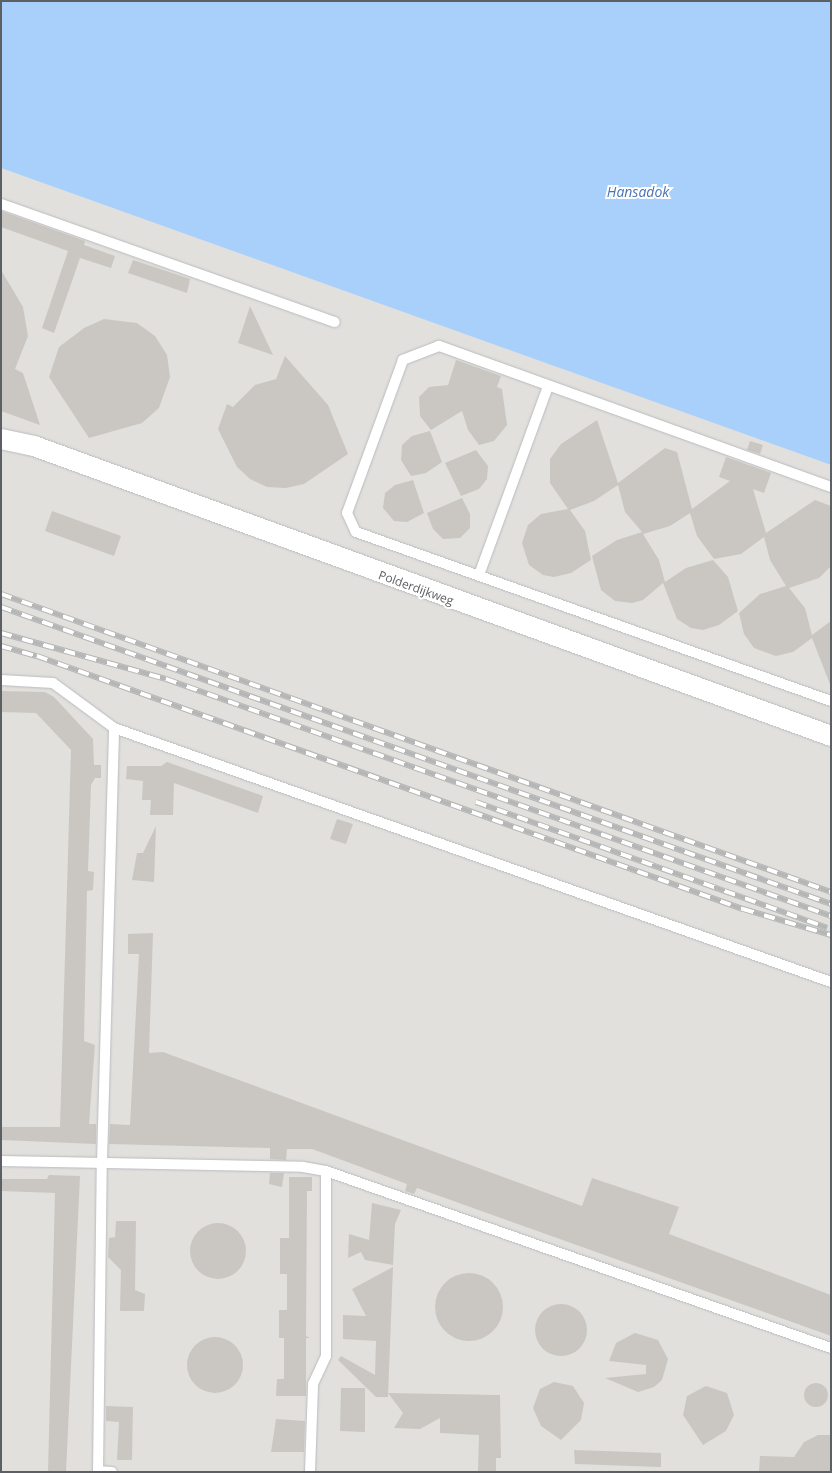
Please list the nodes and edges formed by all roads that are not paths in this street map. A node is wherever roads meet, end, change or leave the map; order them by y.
1 (1, 204) edge
2 (335, 322) dead end
3 (548, 386) junction
4 (1, 439) edge
5 (831, 487) edge
6 (479, 575) junction
7 (1, 680) edge
8 (831, 702) edge
9 (114, 728) junction
10 (831, 736) edge
11 (831, 982) edge
12 (1, 1161) edge
13 (102, 1162) junction
14 (326, 1171) junction
15 (831, 1348) edge
16 (98, 1472) edge
17 (112, 1472) edge
18 (310, 1472) edge

1 - 2 lane
3 - 5 lane
3 - 6 lane
3 - 6 lane
4 - 10 street, Polderdijkweg
6 - 8 lane
7 - 9 lane
9 - 11 lane
9 - 13 lane
12 - 13 lane
13 - 14 lane
13 - 16 lane
14 - 15 lane
14 - 18 lane
16 - 17 lane

